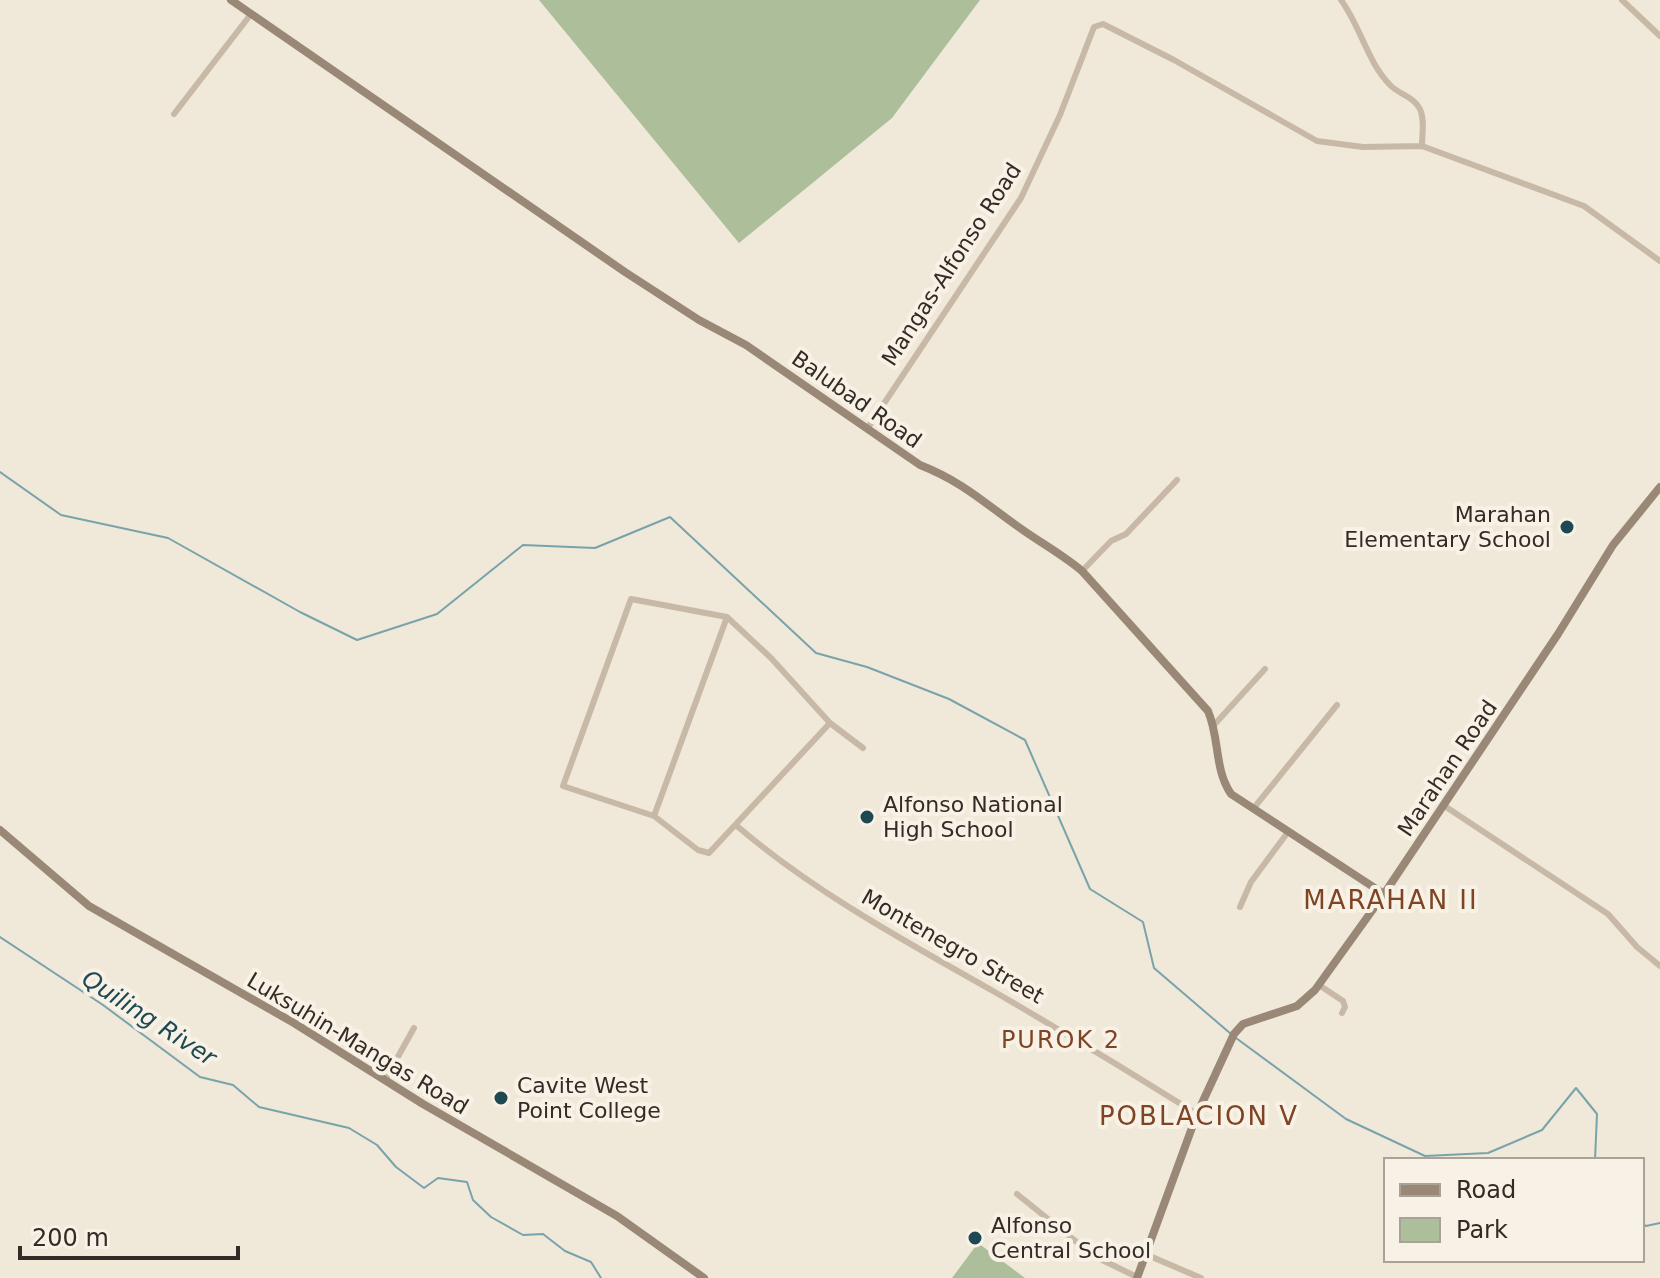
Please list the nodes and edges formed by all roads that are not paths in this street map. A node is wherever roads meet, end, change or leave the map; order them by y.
1 (231, 0) edge
2 (1341, 0) edge
3 (1622, 0) edge
4 (251, 14) junction
5 (1660, 36) edge
6 (174, 114) dead end
7 (1422, 146) junction
8 (1660, 261) edge
9 (867, 429) junction
10 (1177, 480) dead end
11 (1660, 487) edge
12 (1082, 571) junction
13 (727, 617) junction
14 (1265, 669) dead end
15 (1337, 705) dead end
16 (830, 723) junction
17 (1214, 725) junction
18 (863, 748) dead end
19 (1443, 805) junction
20 (1253, 809) junction
21 (654, 816) junction
22 (737, 826) junction
23 (0, 830) edge
24 (1288, 832) junction
25 (1384, 894) junction
26 (1240, 907) dead end
27 (1660, 966) edge
28 (1319, 985) junction
29 (1342, 1013) dead end
30 (414, 1028) dead end
31 (385, 1080) junction
32 (1197, 1114) junction
33 (1017, 1194) dead end
34 (1145, 1254) junction
35 (1188, 1275) edge
36 (1137, 1277) edge
37 (704, 1278) edge
38 (1201, 1278) edge

1 - 4 main road, Balubad Road
2 - 7 street
3 - 5 street
4 - 6 street
4 - 9 main road, Balubad Road
7 - 8 street, Mangas-Alfonso Road
7 - 9 street, Mangas-Alfonso Road
9 - 12 main road, Balubad Road
10 - 12 street
11 - 19 main road, Marahan Road
12 - 17 main road, Balubad Road
13 - 16 street
13 - 21 street
13 - 21 street
14 - 17 street
15 - 20 street
16 - 18 street
16 - 22 street
17 - 20 main road, Balubad Road
19 - 25 main road, Marahan Road
19 - 27 street
20 - 24 main road, Balubad Road
21 - 22 street
22 - 32 street, Montenegro Street
23 - 31 main road, Luksuhin-Mangas Road
24 - 25 main road, Balubad Road
24 - 26 street
25 - 28 main road, Marahan Road
28 - 29 street
28 - 32 main road, Marahan Road
30 - 31 street
31 - 37 main road, Luksuhin-Mangas Road
32 - 34 main road
33 - 36 street
34 - 35 street
34 - 36 main road
35 - 38 street

